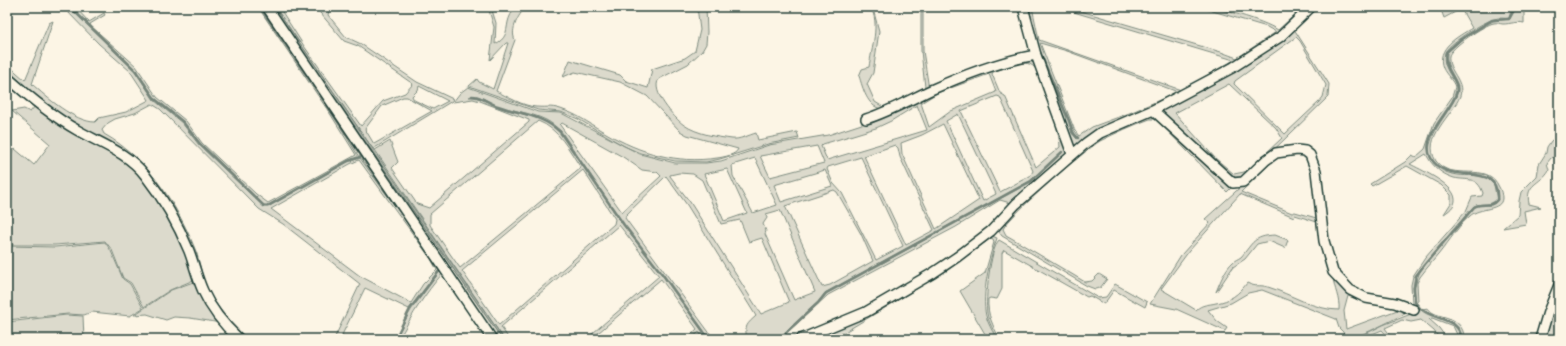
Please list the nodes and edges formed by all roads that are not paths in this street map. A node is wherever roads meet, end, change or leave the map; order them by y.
1 (267, 7) edge
2 (1023, 7) edge
3 (1311, 7) edge
4 (1036, 55) junction
5 (7, 77) edge
6 (1153, 110) junction
7 (866, 119) dead end
8 (1072, 154) junction
9 (1559, 285) edge
10 (1414, 310) dead end
11 (240, 339) edge
12 (492, 339) edge
13 (801, 339) edge
14 (1540, 339) edge

1 - 12 street
2 - 4 street
3 - 6 street
4 - 7 street
4 - 8 street
5 - 11 street
6 - 8 street
6 - 10 street
8 - 13 street
9 - 14 street

